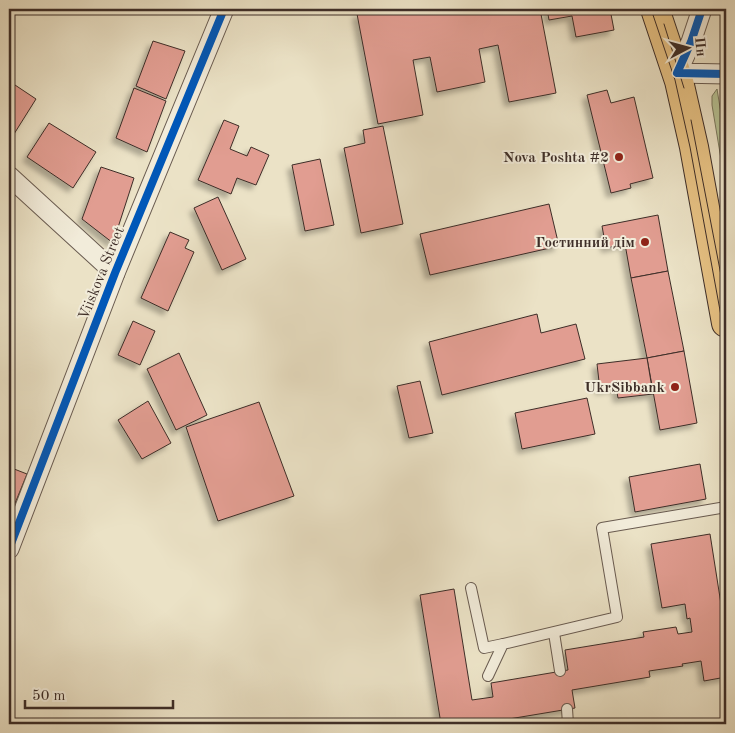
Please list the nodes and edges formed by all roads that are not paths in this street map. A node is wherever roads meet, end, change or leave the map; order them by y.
1 (224, 9) edge
2 (655, 9) edge
3 (702, 9) edge
4 (677, 72) junction
5 (726, 74) edge
6 (9, 176) edge
7 (115, 273) junction
8 (726, 323) edge
9 (726, 507) edge
10 (9, 549) edge
11 (471, 588) dead end
12 (554, 633) junction
13 (503, 644) junction
14 (560, 671) dead end
15 (488, 676) dead end
16 (567, 709) dead end
17 (568, 724) edge

1 - 7 street, Viiskova Street
2 - 4 main road
3 - 4 street
4 - 5 street
4 - 8 main road
6 - 7 street
7 - 10 street, Viiskova Street
9 - 12 lane
11 - 13 lane
12 - 13 lane
12 - 14 lane
13 - 15 lane
16 - 17 lane

